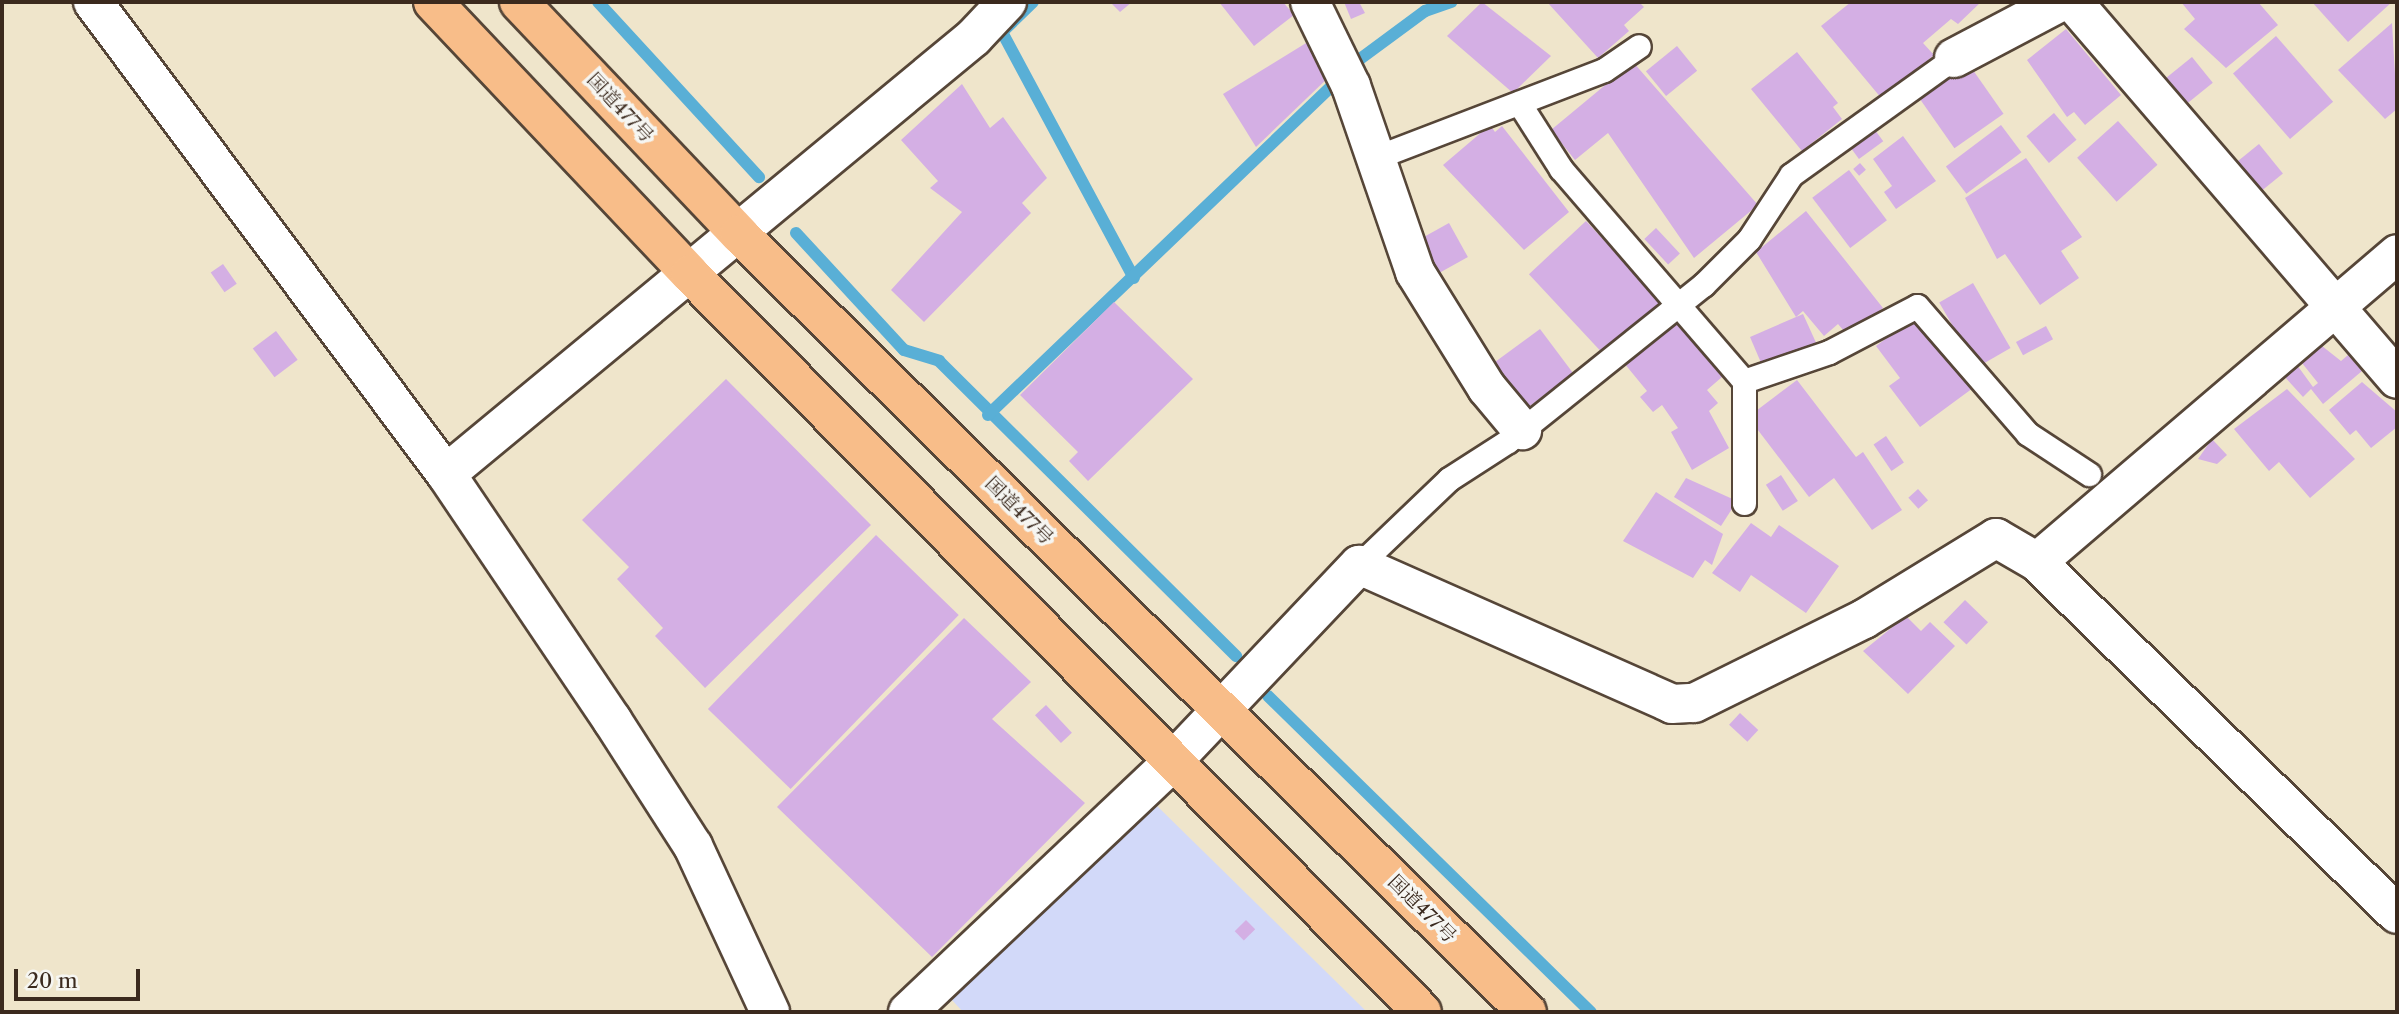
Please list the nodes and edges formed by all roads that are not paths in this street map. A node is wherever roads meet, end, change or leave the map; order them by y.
1 (93, 2) edge
2 (433, 2) edge
3 (519, 2) edge
4 (1006, 2) edge
5 (1310, 2) edge
6 (2060, 2) edge
7 (2073, 2) edge
8 (1639, 46) dead end
9 (1954, 58) joint
10 (1519, 103) junction
11 (1377, 157) junction
12 (739, 234) junction
13 (2397, 254) edge
14 (690, 274) junction
15 (1680, 302) junction
16 (2333, 309) junction
17 (2397, 379) edge
18 (1744, 382) junction
19 (1522, 430) junction
20 (446, 474) junction
21 (2089, 474) dead end
22 (1744, 503) dead end
23 (2037, 562) junction
24 (1359, 565) junction
25 (1220, 711) junction
26 (1172, 762) junction
27 (2397, 914) edge
28 (769, 1012) edge
29 (908, 1012) edge
30 (1422, 1012) edge
31 (1527, 1012) edge

1 - 20 street
2 - 14 highway
3 - 12 highway, 国道477号
4 - 12 street
5 - 11 street
6 - 9 street
7 - 16 street
8 - 10 lane
9 - 15 lane
10 - 11 lane
10 - 15 lane
11 - 19 street
12 - 14 street
12 - 25 highway, 国道477号
13 - 16 street
14 - 20 street
14 - 26 highway
15 - 18 lane
15 - 19 lane
16 - 17 street
16 - 23 street
18 - 21 lane
18 - 22 lane
19 - 24 lane
20 - 28 street
23 - 24 street
23 - 27 street
24 - 25 street
25 - 26 street
25 - 31 highway, 国道477号
26 - 29 street
26 - 30 highway

